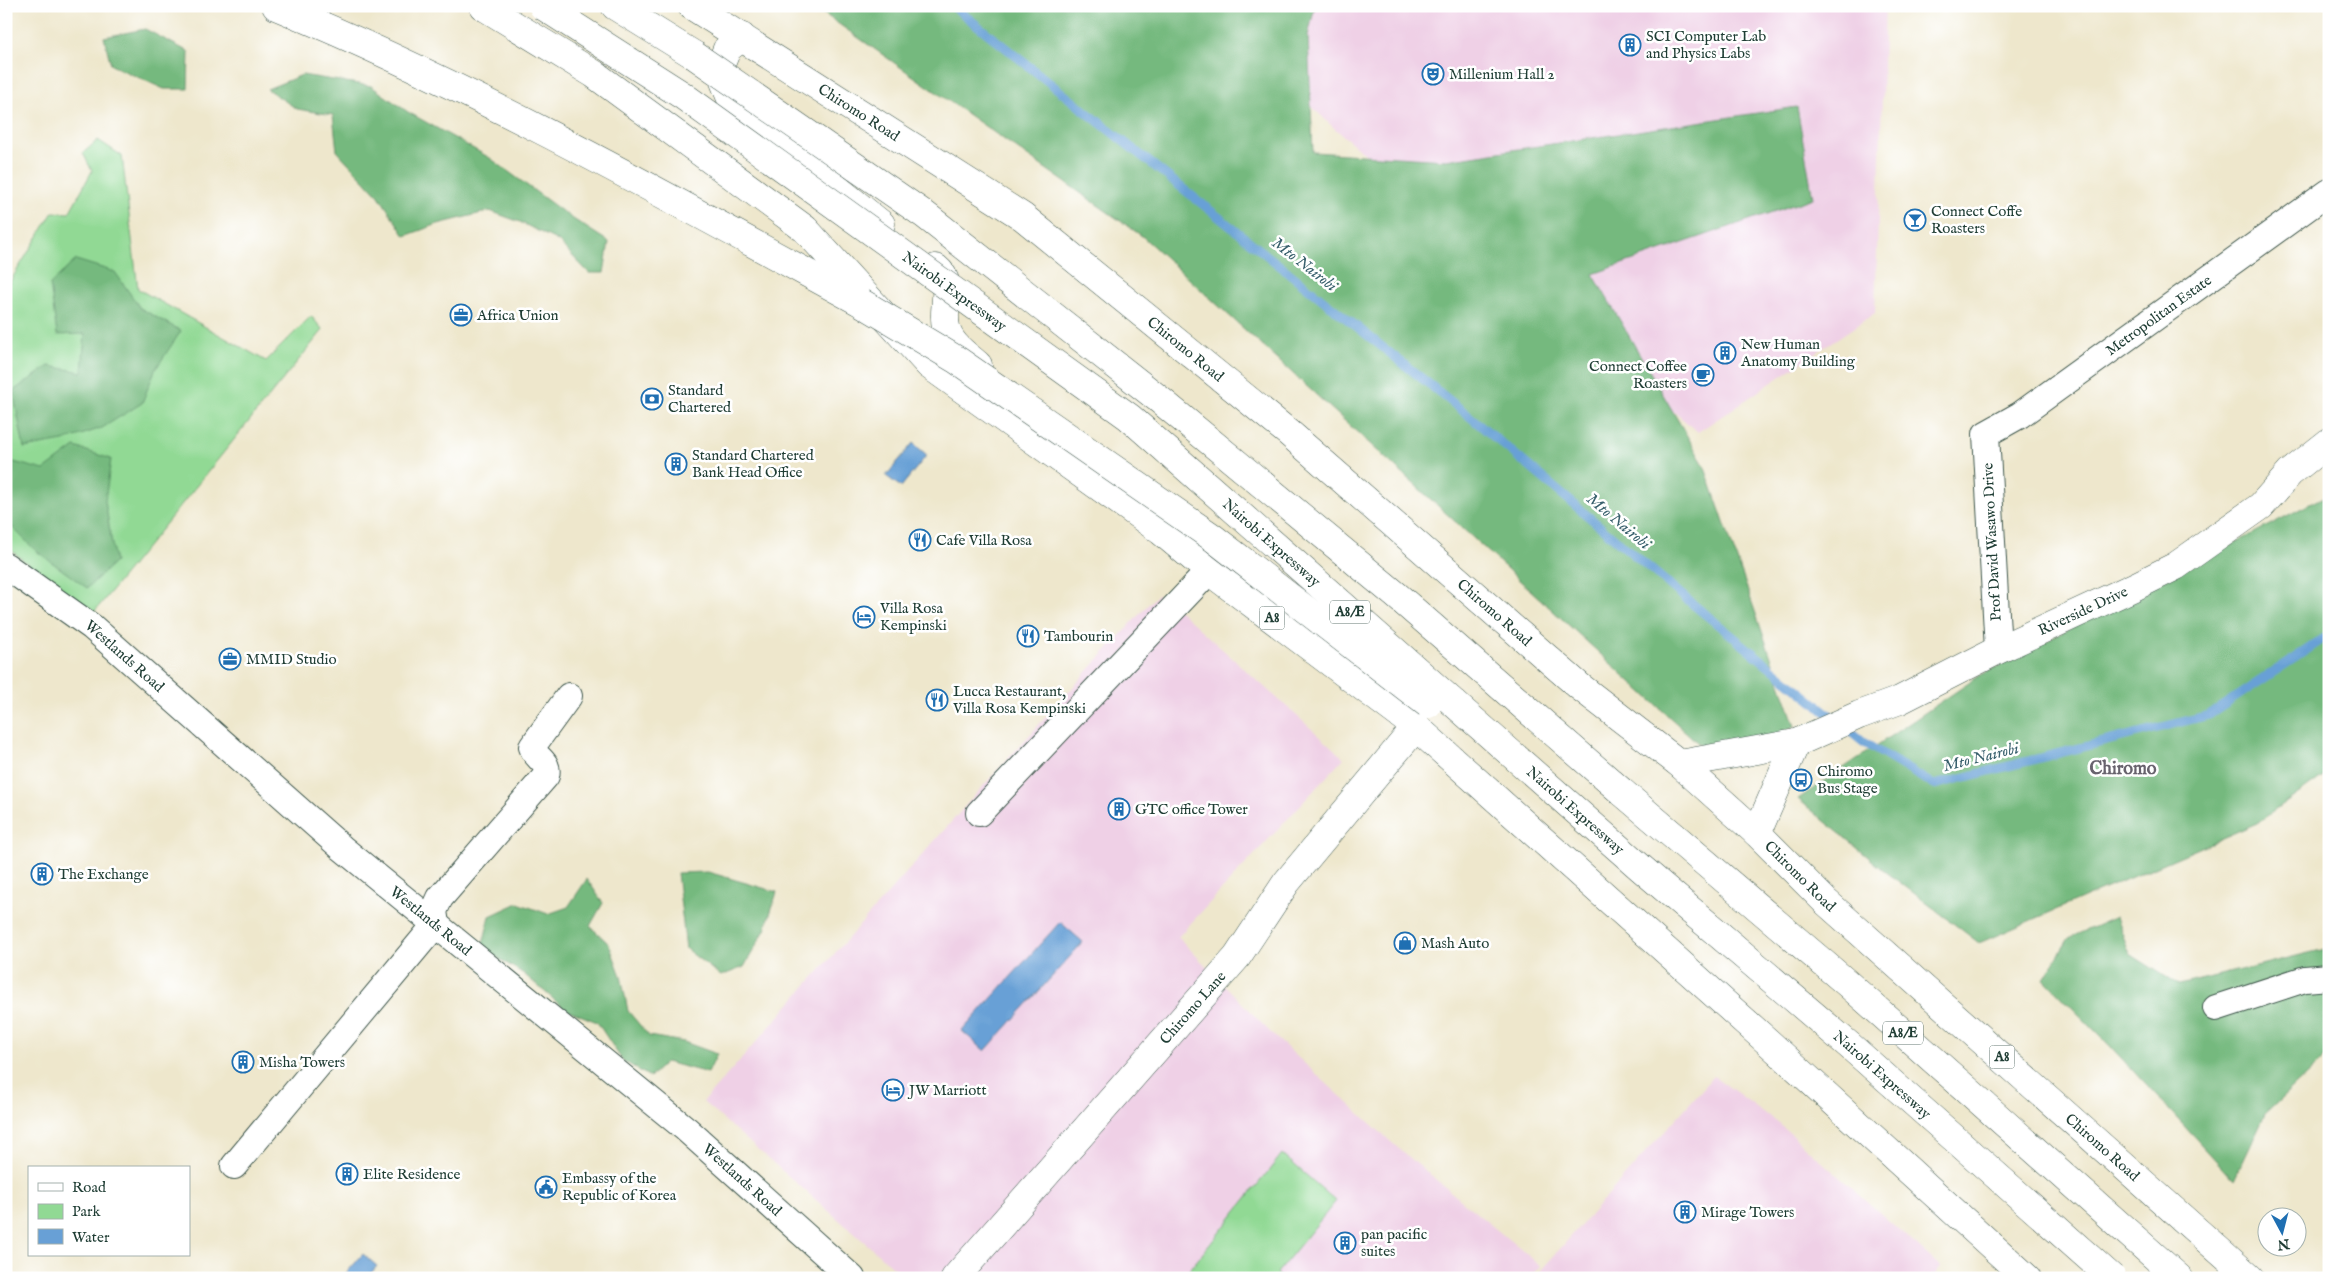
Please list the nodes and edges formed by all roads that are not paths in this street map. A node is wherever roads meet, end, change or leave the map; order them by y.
1 (276, 6) edge
2 (483, 6) edge
3 (542, 6) edge
4 (615, 6) edge
5 (692, 6) edge
6 (742, 37) junction
7 (2329, 192) edge
8 (1986, 434) joint
9 (2329, 442) edge
10 (1160, 531) junction
11 (6, 566) edge
12 (1209, 571) junction
13 (1998, 650) junction
14 (569, 696) dead end
15 (1416, 727) junction
16 (1803, 741) junction
17 (1680, 764) junction
18 (980, 813) dead end
19 (1757, 833) junction
20 (1641, 868) junction
21 (436, 924) junction
22 (2329, 977) edge
23 (2216, 1008) dead end
24 (234, 1166) dead end
25 (852, 1278) edge
26 (955, 1278) edge
27 (2027, 1278) edge
28 (2112, 1278) edge
29 (2179, 1278) edge
30 (2250, 1278) edge

1 - 20 main road, bridge
2 - 10 main road, A8
3 - 20 main road, Nairobi Expressway / A8/E, bridge
4 - 29 main road, A8/E, bridge
5 - 6 main road, Chiromo Road / A8
6 - 10 main road
6 - 17 main road, Chiromo Road / A8
7 - 8 street, Metropolitan Estate
8 - 13 street, Prof David Wasawo Drive
9 - 13 main road, Riverside Drive
10 - 12 main road, A8
11 - 21 street, Westlands Road
12 - 15 main road, A8
12 - 18 street
13 - 16 main road, Riverside Drive
14 - 21 street
15 - 26 main road, Chiromo Lane
15 - 27 main road, A8
16 - 17 main road, Riverside Drive
16 - 19 main road
17 - 19 main road, Chiromo Road / A8
19 - 30 main road, Chiromo Road / A8
20 - 28 main road, Nairobi Expressway / A8/E, bridge
21 - 24 street
21 - 25 street, Westlands Road
22 - 23 street

